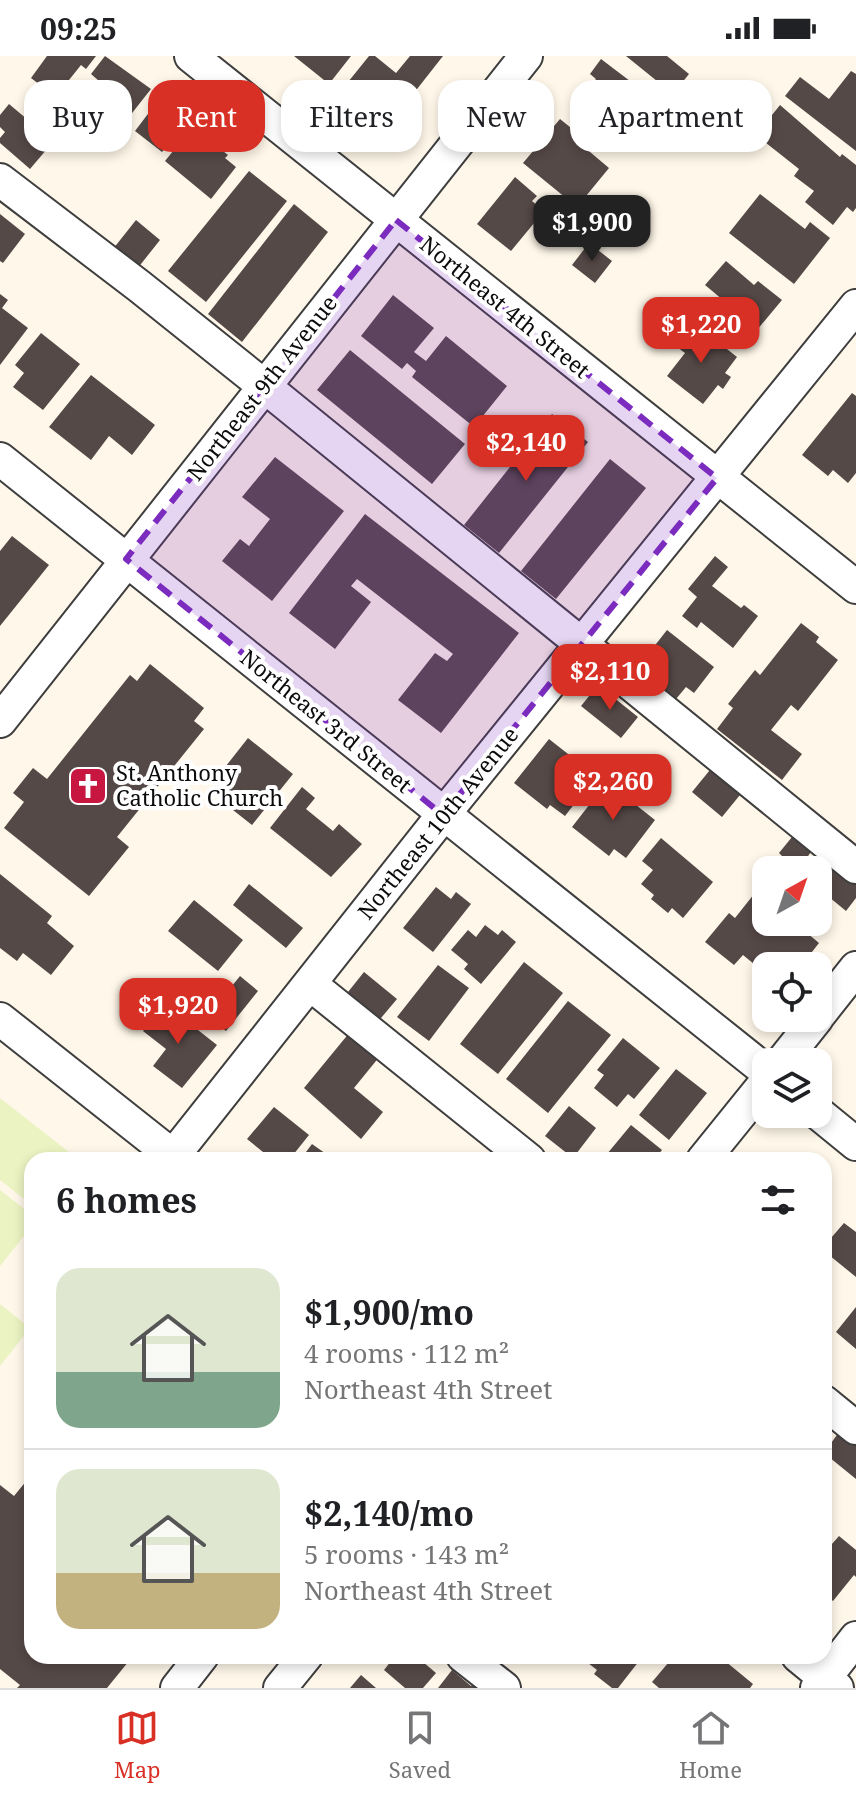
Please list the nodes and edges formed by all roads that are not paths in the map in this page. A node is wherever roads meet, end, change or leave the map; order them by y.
1 (191, 56) edge
2 (526, 56) edge
3 (0, 180) edge
4 (396, 220) junction
5 (856, 306) edge
6 (264, 386) junction
7 (0, 459) edge
8 (717, 478) junction
9 (126, 559) junction
10 (856, 587) edge
11 (582, 644) junction
12 (0, 721) edge
13 (443, 815) junction
14 (856, 867) edge
15 (856, 968) edge
16 (310, 984) junction
17 (832, 998) edge
18 (0, 1019) edge
19 (805, 1032) edge
20 (793, 1048) edge
21 (752, 1060) edge
22 (752, 1099) edge
23 (832, 1124) edge
24 (856, 1144) edge
25 (168, 1152) edge
26 (181, 1152) edge
27 (519, 1152) edge
28 (709, 1152) edge
29 (832, 1408) edge
30 (856, 1428) edge
31 (856, 1638) edge
32 (196, 1664) edge
33 (300, 1664) edge
34 (473, 1664) edge
35 (806, 1664) edge
36 (826, 1685) edge
37 (177, 1688) edge
38 (280, 1688) edge
39 (504, 1688) edge

1 - 4 street, Northeast 4th Street
2 - 4 street, Northeast 9th Avenue
3 - 6 street
4 - 6 street, Northeast 9th Avenue
4 - 8 street, Northeast 4th Street
5 - 8 street, Northeast 10th Avenue
6 - 9 street, Northeast 9th Avenue
6 - 11 street
7 - 9 street, Northeast 3rd Street
8 - 10 street, Northeast 4th Street
8 - 11 street, Northeast 10th Avenue
9 - 12 street, Northeast 9th Avenue
9 - 13 street, Northeast 3rd Street
11 - 13 street, Northeast 10th Avenue
11 - 14 street
13 - 16 street, Northeast 10th Avenue
13 - 21 street, Northeast 3rd Street
15 - 17 street
16 - 26 street, Northeast 10th Avenue
16 - 27 street
18 - 25 street
19 - 20 street
22 - 28 street
23 - 24 street
29 - 30 street
31 - 36 street
32 - 37 street
33 - 38 street
34 - 39 street
35 - 36 street

